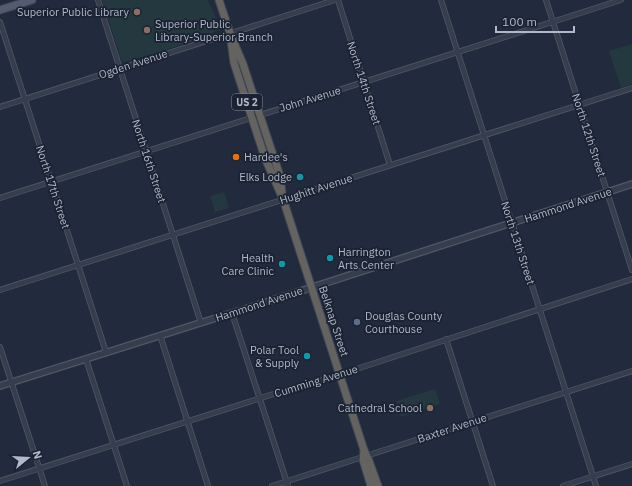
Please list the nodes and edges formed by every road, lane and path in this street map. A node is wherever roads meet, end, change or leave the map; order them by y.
1 (32, 0) edge
2 (98, 0) edge
3 (219, 0) edge
4 (336, 0) edge
5 (441, 0) edge
6 (546, 0) edge
7 (621, 0) edge
8 (0, 10) edge
9 (553, 21) junction
10 (0, 22) edge
11 (230, 33) junction
12 (458, 52) junction
13 (120, 68) junction
14 (364, 83) junction
15 (632, 88) edge
16 (25, 99) junction
17 (579, 105) junction
18 (0, 107) edge
19 (260, 115) junction
20 (252, 117) junction
21 (485, 135) junction
22 (146, 151) junction
23 (390, 165) junction
24 (51, 182) junction
25 (632, 184) edge
26 (608, 192) junction
27 (0, 198) edge
28 (283, 199) junction
29 (512, 223) junction
30 (173, 235) junction
31 (78, 266) junction
32 (632, 270) edge
33 (632, 280) edge
34 (312, 287) junction
35 (0, 290) edge
36 (539, 309) junction
37 (232, 313) junction
38 (201, 323) junction
39 (160, 335) junction
40 (446, 339) junction
41 (0, 347) edge
42 (106, 352) junction
43 (86, 359) junction
44 (632, 371) edge
45 (340, 374) junction
46 (11, 382) junction
47 (0, 386) edge
48 (566, 392) junction
49 (260, 398) junction
50 (187, 421) junction
51 (472, 422) junction
52 (114, 445) junction
53 (365, 454) junction
54 (632, 464) edge
55 (39, 468) junction
56 (593, 476) junction
57 (0, 481) edge
58 (287, 484) edge
59 (45, 486) edge
60 (127, 486) edge
61 (208, 486) edge
62 (272, 486) edge
63 (371, 486) edge
64 (378, 486) edge
65 (493, 486) edge
66 (563, 486) edge
67 (596, 486) edge

1 - 8 main road
2 - 13 street, North 16th Street
3 - 11 highway, Belknap Street / US 2
4 - 11 street, Ogden Avenue
4 - 14 street, North 14th Street
5 - 12 street, North 13th Street
6 - 9 street, North 12th Street
7 - 9 street, John Avenue
9 - 12 street, John Avenue
9 - 17 street, North 12th Street
10 - 16 street, North 17th Street
11 - 13 street, Ogden Avenue
11 - 19 highway, Belknap Street / US 2
11 - 20 highway, Belknap Street / US 2
12 - 14 street, John Avenue
12 - 21 street, North 13th Street
13 - 16 street, Ogden Avenue
13 - 22 street, North 16th Street
14 - 19 street, John Avenue
14 - 23 street, North 14th Street
15 - 17 street, Hughitt Avenue
16 - 18 street, Ogden Avenue
16 - 24 street, North 17th Street
17 - 21 street, Hughitt Avenue
17 - 26 street, North 12th Street
19 - 20 street, John Avenue
19 - 28 highway, Belknap Street / US 2
20 - 22 street, John Avenue
20 - 28 highway, Belknap Street / US 2
21 - 23 street, Hughitt Avenue
21 - 29 street, North 13th Street
22 - 24 street, John Avenue
22 - 30 street, North 16th Street
23 - 28 street, Hughitt Avenue
24 - 27 street, John Avenue
24 - 31 street, North 17th Street
25 - 26 street, Hammond Avenue
26 - 29 street, Hammond Avenue
26 - 32 street, North 12th Street
28 - 30 street, Hughitt Avenue
28 - 34 highway, Belknap Street / US 2
29 - 34 street, Hammond Avenue
29 - 36 street, North 13th Street
30 - 31 street, Hughitt Avenue
30 - 38 street, North 16th Street
31 - 35 street, Hughitt Avenue
31 - 42 street, North 17th Street
33 - 36 street, Cumming Avenue
34 - 37 street, Hammond Avenue
34 - 45 highway, Belknap Street / US 2
36 - 40 street, Cumming Avenue
36 - 48 street, North 13th Street
37 - 38 street, Hammond Avenue
37 - 49 street
38 - 39 street, Hammond Avenue
39 - 42 street, Hammond Avenue
39 - 50 street
40 - 45 street, Cumming Avenue
40 - 51 street
41 - 46 street
42 - 43 street, Hammond Avenue
43 - 46 street, Hammond Avenue
43 - 52 street
44 - 48 street, Baxter Avenue
45 - 49 street, Cumming Avenue
45 - 53 highway, Belknap Street / US 2
46 - 47 street, Hammond Avenue
46 - 55 street
48 - 51 street, Baxter Avenue
48 - 56 street, North 13th Street
49 - 50 street, Cumming Avenue
49 - 58 street
50 - 52 street, Cumming Avenue
50 - 61 street
51 - 53 street, Baxter Avenue
51 - 65 street
52 - 55 street, Cumming Avenue
52 - 60 street
53 - 58 street, Baxter Avenue
53 - 63 highway, Belknap Street / US 2
53 - 64 highway, Belknap Street / US 2
54 - 56 street
55 - 57 street, Cumming Avenue
55 - 59 street
56 - 66 street
56 - 67 street, North 13th Street
58 - 62 street, Baxter Avenue

